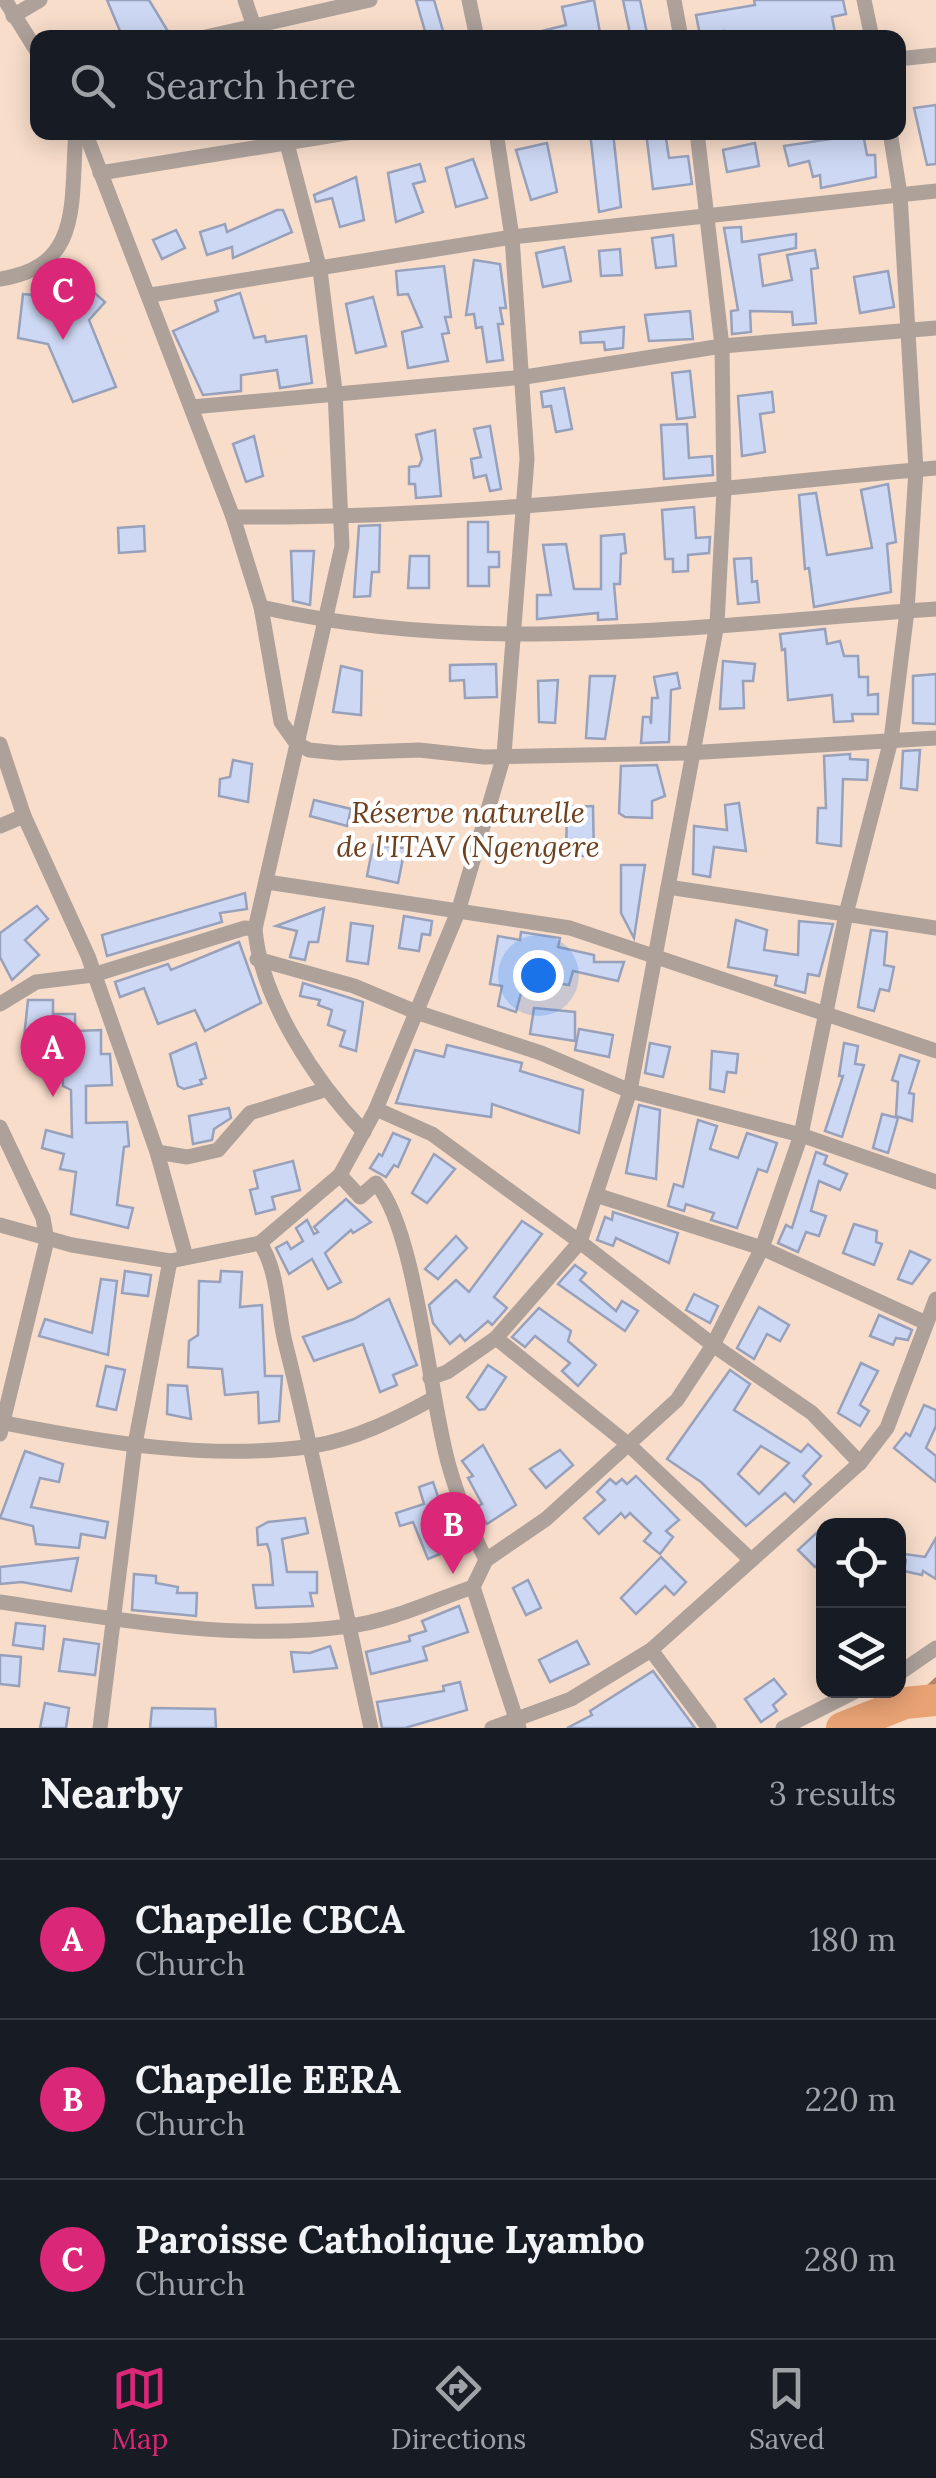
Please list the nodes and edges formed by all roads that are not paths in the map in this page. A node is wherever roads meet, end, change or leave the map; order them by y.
1 (5, 0) edge
2 (40, 0) edge
3 (245, 0) edge
4 (370, 0) edge
5 (469, 0) edge
6 (674, 0) edge
7 (864, 0) edge
8 (13, 16) junction
9 (256, 30) edge
10 (475, 30) edge
11 (680, 30) edge
12 (870, 30) edge
13 (30, 41) edge
14 (936, 55) edge
15 (906, 58) edge
16 (75, 140) edge
17 (88, 140) edge
18 (274, 140) edge
19 (286, 140) edge
20 (497, 140) edge
21 (698, 140) edge
22 (891, 140) edge
23 (100, 173) junction
24 (936, 191) edge
25 (900, 194) junction
26 (710, 217) junction
27 (512, 237) junction
28 (320, 270) junction
29 (0, 279) edge
30 (151, 295) junction
31 (936, 328) edge
32 (906, 331) junction
33 (722, 346) junction
34 (525, 377) junction
35 (335, 391) junction
36 (192, 407) junction
37 (936, 468) edge
38 (916, 470) junction
39 (724, 490) junction
40 (522, 506) junction
41 (233, 517) junction
42 (342, 518) junction
43 (261, 607) junction
44 (936, 608) edge
45 (907, 610) junction
46 (326, 622) junction
47 (717, 624) junction
48 (517, 634) junction
49 (936, 738) edge
50 (891, 740) junction
51 (296, 743) junction
52 (0, 744) edge
53 (692, 752) junction
54 (504, 755) junction
55 (24, 816) junction
56 (0, 826) edge
57 (267, 882) junction
58 (668, 887) junction
59 (458, 912) junction
60 (846, 914) junction
61 (936, 928) edge
62 (255, 930) junction
63 (257, 959) junction
64 (655, 960) junction
65 (93, 975) junction
66 (0, 1004) edge
67 (416, 1012) junction
68 (827, 1014) junction
69 (936, 1052) edge
70 (324, 1090) junction
71 (630, 1092) junction
72 (376, 1108) junction
73 (0, 1127) edge
74 (364, 1132) junction
75 (801, 1135) junction
76 (157, 1152) junction
77 (340, 1175) junction
78 (936, 1182) edge
79 (599, 1196) junction
80 (0, 1226) edge
81 (46, 1240) junction
82 (580, 1242) junction
83 (260, 1243) junction
84 (762, 1248) junction
85 (178, 1259) junction
86 (936, 1299) edge
87 (924, 1322) junction
88 (496, 1338) junction
89 (713, 1346) junction
90 (430, 1378) junction
91 (434, 1398) junction
92 (0, 1426) edge
93 (134, 1444) junction
94 (629, 1445) junction
95 (313, 1446) junction
96 (860, 1463) junction
97 (486, 1560) junction
98 (751, 1560) junction
99 (472, 1588) junction
100 (0, 1602) edge
101 (113, 1617) junction
102 (349, 1626) junction
103 (936, 1648) edge
104 (651, 1650) junction
105 (906, 1669) edge
106 (842, 1698) edge
107 (518, 1724) edge
108 (100, 1728) edge
109 (371, 1728) edge
110 (492, 1728) edge
111 (709, 1728) edge
112 (783, 1728) edge

1 - 8 street
2 - 8 street
3 - 9 street
4 - 9 street
5 - 10 street
6 - 11 street
7 - 12 street
8 - 13 street
14 - 15 street
16 - 29 street
17 - 23 street
18 - 23 street
19 - 28 street
20 - 27 street
21 - 26 street
22 - 25 street
23 - 30 street
24 - 25 street
25 - 26 street
25 - 32 street
26 - 27 street
26 - 33 street
27 - 28 street
27 - 34 street
28 - 30 street
28 - 35 street
30 - 36 street
31 - 32 street
32 - 33 street
32 - 38 street
33 - 34 street
33 - 39 street
34 - 35 street
34 - 40 street
35 - 36 street
35 - 42 street
36 - 41 street
37 - 38 street
38 - 39 street
38 - 45 street
39 - 40 street
39 - 47 street
40 - 42 street
40 - 48 street
41 - 42 street
41 - 43 street
42 - 46 street
43 - 46 street
43 - 51 street
44 - 45 street
45 - 47 street
45 - 50 street
46 - 48 street
46 - 51 street
47 - 48 street
47 - 53 street
48 - 54 street
49 - 50 street
50 - 53 street
50 - 60 street
51 - 54 street
51 - 57 street
52 - 55 street
53 - 54 street
53 - 58 street
54 - 59 street
55 - 56 street
55 - 65 street
57 - 59 street
57 - 62 street
58 - 60 street
58 - 64 street
59 - 64 street
59 - 67 street
60 - 61 street
60 - 68 street
62 - 63 street
62 - 65 street
63 - 67 street
63 - 70 street
64 - 68 street
64 - 71 street
65 - 66 street
65 - 76 street
67 - 71 street
67 - 72 street
68 - 69 street
68 - 75 street
70 - 74 street
70 - 76 street
71 - 75 street
71 - 79 street
72 - 74 street
72 - 82 street
73 - 81 street
74 - 77 street
75 - 78 street
75 - 84 street
76 - 85 street
77 - 83 street
77 - 90 street
79 - 82 street
79 - 84 street
80 - 81 street
81 - 85 street
81 - 92 street
82 - 88 street
82 - 89 street
83 - 85 street
83 - 95 street
84 - 87 street
84 - 89 street
85 - 93 street
86 - 87 street
87 - 96 street
88 - 90 street
88 - 94 street
89 - 94 street
89 - 96 street
90 - 91 street
91 - 95 street
91 - 97 street
92 - 93 street
93 - 95 street
93 - 101 street
94 - 97 street
94 - 98 street
95 - 102 street
96 - 98 street
97 - 99 street
98 - 104 street
99 - 102 street
99 - 107 street
100 - 101 street
101 - 102 street
101 - 108 street
102 - 109 street
103 - 105 street
104 - 107 street
104 - 111 street
106 - 112 street
107 - 110 street

